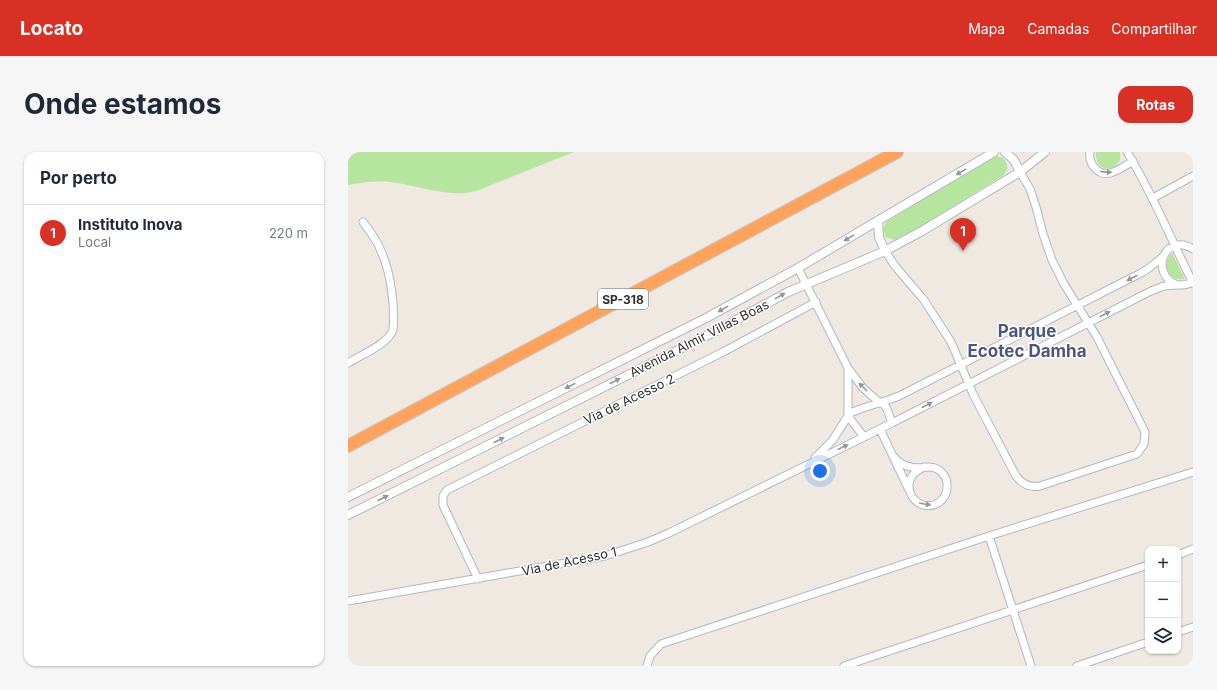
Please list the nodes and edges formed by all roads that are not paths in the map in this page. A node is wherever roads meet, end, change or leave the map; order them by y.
1 (880, 152) edge
2 (897, 152) edge
3 (994, 152) edge
4 (1005, 152) edge
5 (1045, 152) edge
6 (1090, 152) edge
7 (1127, 152) edge
8 (1133, 162) junction
9 (1020, 172) junction
10 (1193, 176) edge
11 (1152, 198) junction
12 (878, 221) junction
13 (363, 222) dead end
14 (1175, 246) junction
15 (1193, 249) edge
16 (885, 251) junction
17 (1164, 256) junction
18 (798, 268) junction
19 (1193, 282) edge
20 (806, 283) junction
21 (1178, 285) junction
22 (816, 302) junction
23 (1077, 306) junction
24 (1088, 323) junction
25 (348, 363) edge
26 (961, 365) junction
27 (848, 368) junction
28 (969, 384) junction
29 (881, 403) junction
30 (848, 415) junction
31 (892, 423) junction
32 (880, 429) junction
33 (864, 437) junction
34 (348, 438) edge
35 (348, 446) edge
36 (893, 456) junction
37 (924, 467) junction
38 (798, 469) junction
39 (1193, 472) edge
40 (909, 490) junction
41 (348, 497) edge
42 (348, 515) edge
43 (989, 536) junction
44 (1193, 550) edge
45 (1181, 553) edge
46 (1145, 566) edge
47 (478, 579) junction
48 (348, 601) edge
49 (1012, 610) junction
50 (1193, 627) edge
51 (1181, 631) edge
52 (1145, 643) edge
53 (647, 666) edge
54 (844, 666) edge
55 (1031, 666) edge
56 (1077, 666) edge

1 - 34 highway, SP-318
2 - 35 highway, SP-318
3 -> 12 street, Avenida Almir Villas Boas
4 - 9 street
5 - 9 street, Avenida Almir Villas Boas
6 -> 8 street
7 - 8 street
8 - 11 street
9 - 16 street, Avenida Almir Villas Boas
9 - 23 street
10 - 11 street
11 - 14 street
12 - 16 street
12 -> 18 street, Avenida Almir Villas Boas
13 - 25 street
14 - 15 street
14 - 17 street
14 - 19 street
16 - 20 street, Avenida Almir Villas Boas
16 - 26 street
17 - 21 street
17 -> 23 street
18 - 20 street
18 -> 41 street, Avenida Almir Villas Boas
19 - 21 street
20 - 22 street
42 -> 20 street, Avenida Almir Villas Boas
24 -> 21 street
22 - 27 street
22 - 47 street, Via de Acesso 2
23 - 24 street
23 - 26 street
24 - 28 street
24 - 28 street
26 - 28 street
26 - 29 street
29 -> 27 street
27 - 30 street
31 -> 28 street
29 - 30 street
29 - 31 street
30 - 33 street
30 - 38 street
31 - 32 street
32 - 33 street
32 - 36 street
38 -> 33 street
36 - 37 street
36 - 40 street
37 - 40 street
40 -> 37 street
38 - 47 street, Via de Acesso 1
39 - 43 street
43 - 49 street
43 - 53 street
44 - 45 street
46 - 49 street
47 - 48 street, Via de Acesso 1
49 - 54 street
49 - 55 street
50 - 51 street
52 - 56 street

